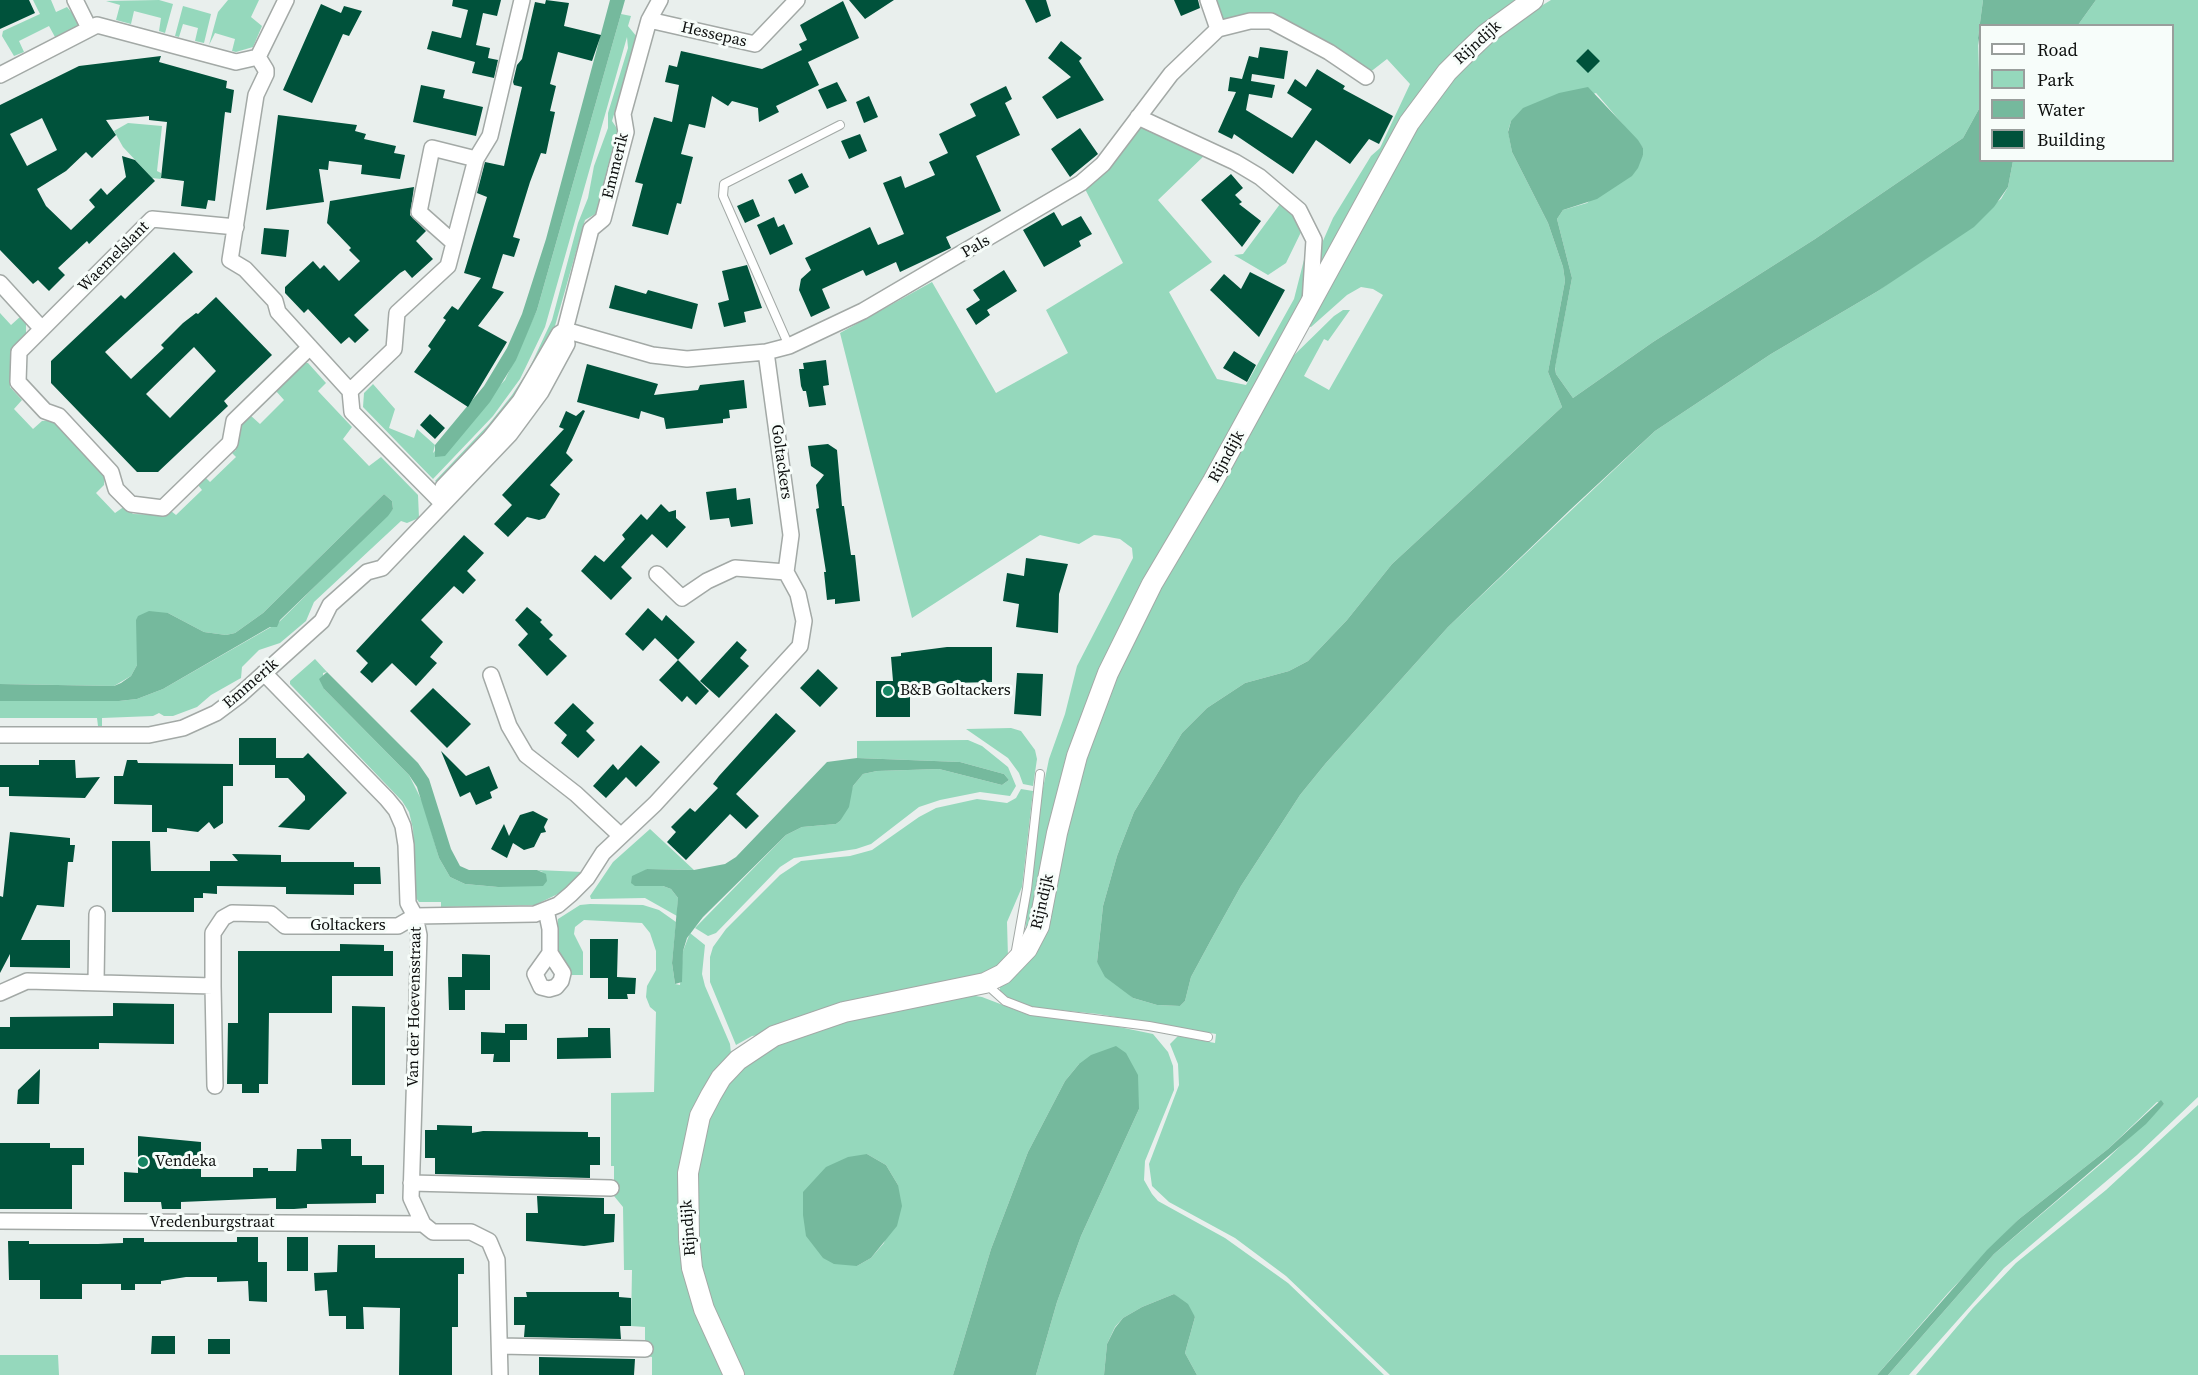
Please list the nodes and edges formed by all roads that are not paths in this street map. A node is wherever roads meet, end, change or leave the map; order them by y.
1 (75, 0) edge
2 (286, 0) edge
3 (522, 0) edge
4 (660, 0) edge
5 (797, 0) edge
6 (1208, 0) edge
7 (1533, 0) edge
8 (649, 20) junction
9 (89, 28) junction
10 (1218, 29) junction
11 (258, 57) junction
12 (0, 75) edge
13 (1366, 77) dead end
14 (1138, 117) junction
15 (840, 125) dead end
16 (476, 159) junction
17 (236, 227) junction
18 (454, 243) junction
19 (0, 283) edge
20 (1311, 305) junction
21 (42, 329) junction
22 (565, 330) junction
23 (789, 346) junction
24 (310, 347) junction
25 (766, 352) junction
26 (351, 391) junction
27 (442, 503) junction
28 (786, 572) junction
29 (657, 574) dead end
30 (264, 673) junction
31 (491, 675) dead end
32 (0, 735) edge
33 (1040, 774) dead end
34 (621, 836) junction
35 (546, 910) junction
36 (98, 914) dead end
37 (415, 916) junction
38 (550, 953) dead end
39 (1013, 963) junction
40 (96, 983) junction
41 (985, 983) junction
42 (213, 986) junction
43 (0, 993) edge
44 (1208, 1037) dead end
45 (215, 1086) dead end
46 (411, 1183) junction
47 (611, 1188) dead end
48 (0, 1221) edge
49 (423, 1224) junction
50 (500, 1346) junction
51 (645, 1349) dead end
52 (500, 1375) edge
53 (734, 1375) edge

1 - 9 street
2 - 11 street
3 - 16 street
4 - 8 street, Emmerik
5 - 8 street, Hessepas
6 - 10 street
7 - 20 street, Rijndijk
8 - 22 street, Emmerik
9 - 11 street
9 - 12 street
10 - 13 street
10 - 14 street, Pals
11 - 17 street
14 - 20 street
14 - 23 street, Pals
15 - 23 lane
16 - 18 street
16 - 18 street
17 - 21 street, Waemelslant
17 - 24 street
18 - 26 street
19 - 21 street
20 - 39 street, Rijndijk
21 - 24 street, Waemelslant
22 - 25 street, Pals
22 - 27 street, Emmerik
23 - 25 street, Pals
24 - 26 street
25 - 28 street, Goltackers
26 - 27 street
27 - 30 street, Emmerik
28 - 29 street
28 - 34 street, Goltackers
30 - 32 street, Emmerik
30 - 37 street, Van der Hoevensstraat
31 - 34 street
33 - 39 lane, Rijndijk
34 - 35 street, Goltackers
35 - 37 street, Goltackers
35 - 38 street
36 - 40 street
37 - 42 street, Goltackers
37 - 46 street, Van der Hoevensstraat
39 - 41 street, Rijndijk
40 - 42 street
40 - 43 street
41 - 44 lane
41 - 53 street, Rijndijk
42 - 45 street, Goltackers
46 - 47 street
46 - 49 street, Van der Hoevensstraat
48 - 49 street, Vredenburgstraat
49 - 50 street
50 - 51 street
50 - 52 street

